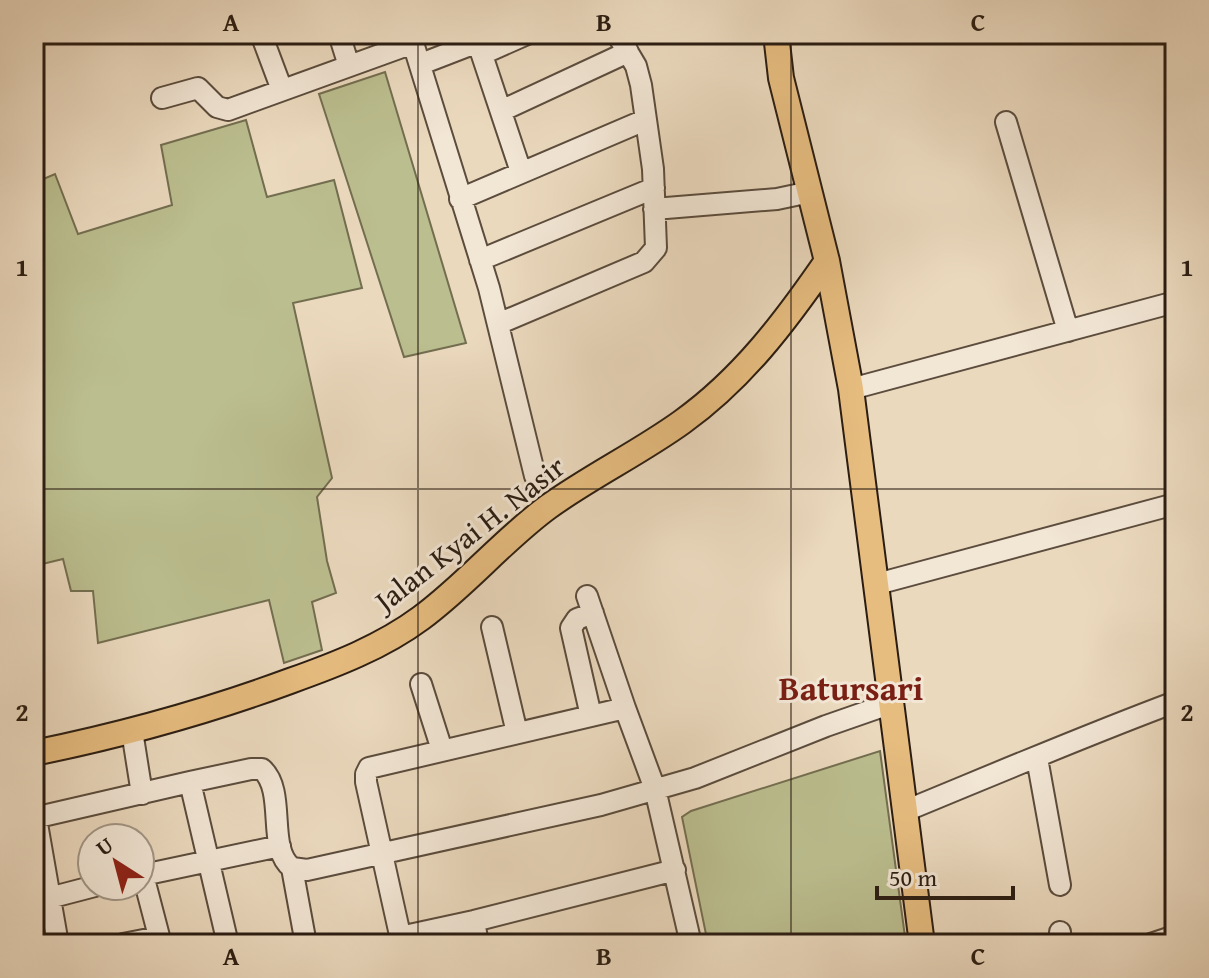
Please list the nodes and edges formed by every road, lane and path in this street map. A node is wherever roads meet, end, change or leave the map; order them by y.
1 (261, 34) edge
2 (339, 34) edge
3 (527, 34) edge
4 (617, 34) edge
5 (776, 34) edge
6 (412, 38) edge
7 (478, 43) edge
8 (628, 52) junction
9 (421, 64) junction
10 (349, 66) junction
11 (282, 90) junction
12 (162, 98) dead end
13 (501, 111) junction
14 (645, 120) junction
15 (1006, 122) dead end
16 (521, 172) junction
17 (654, 188) junction
18 (810, 192) junction
19 (460, 199) junction
20 (654, 209) junction
21 (480, 260) junction
22 (827, 261) junction
23 (1175, 302) edge
24 (498, 324) junction
25 (1068, 331) junction
26 (851, 389) junction
27 (535, 476) dead end
28 (1175, 504) edge
29 (877, 584) junction
30 (492, 627) dead end
31 (421, 684) dead end
32 (1175, 702) edge
33 (892, 703) junction
34 (625, 708) junction
35 (591, 716) junction
36 (517, 733) junction
37 (134, 746) junction
38 (442, 750) junction
39 (34, 753) edge
40 (1037, 758) junction
41 (190, 782) junction
42 (655, 789) junction
43 (142, 794) junction
44 (905, 811) junction
45 (35, 818) edge
46 (280, 846) junction
47 (381, 853) junction
48 (208, 861) junction
49 (292, 868) junction
50 (675, 870) junction
51 (156, 872) edge
52 (1060, 885) dead end
53 (76, 891) edge
54 (49, 898) junction
55 (149, 902) edge
56 (474, 921) junction
57 (1175, 936) edge
58 (160, 941) edge
59 (401, 941) edge
60 (58, 944) edge
61 (127, 944) edge
62 (228, 944) edge
63 (306, 944) edge
64 (478, 944) edge
65 (691, 944) edge
66 (922, 944) edge
67 (1151, 944) edge

1 - 11 street
2 - 10 street
3 - 7 street
4 - 8 street
5 - 18 main road
6 - 9 street
6 - 10 street
7 - 9 street
7 - 13 street
8 - 13 street
8 - 14 street
9 - 19 street
10 - 11 street
11 - 12 street
13 - 16 street
14 - 16 street
14 - 17 street
15 - 25 street
16 - 19 street
17 - 20 street
17 - 21 street
18 - 20 street
18 - 22 main road
19 - 21 street
20 - 24 street
21 - 24 street
22 - 26 main road
22 - 37 main road, Jalan Kyai H. Nasir
23 - 25 street
24 - 27 street
25 - 26 street
26 - 29 main road
28 - 29 street
29 - 33 main road
30 - 36 street
31 - 38 street
32 - 40 street
33 - 42 street
33 - 44 main road
34 - 35 street
34 - 35 street
34 - 42 street
35 - 36 street
36 - 38 street
37 - 39 main road, Jalan Kyai H. Nasir
37 - 43 street
38 - 47 street
40 - 44 street
40 - 52 street
41 - 43 street
41 - 46 street
41 - 48 street
42 - 47 street
42 - 50 street
43 - 45 street
44 - 66 main road
45 - 54 street
46 - 48 street
46 - 49 street
47 - 49 street
47 - 59 street
48 - 51 street
48 - 62 street
49 - 63 street
50 - 56 street
50 - 65 street
53 - 54 street
54 - 60 street
55 - 58 street
56 - 59 street
56 - 64 street
57 - 67 street
58 - 61 street

